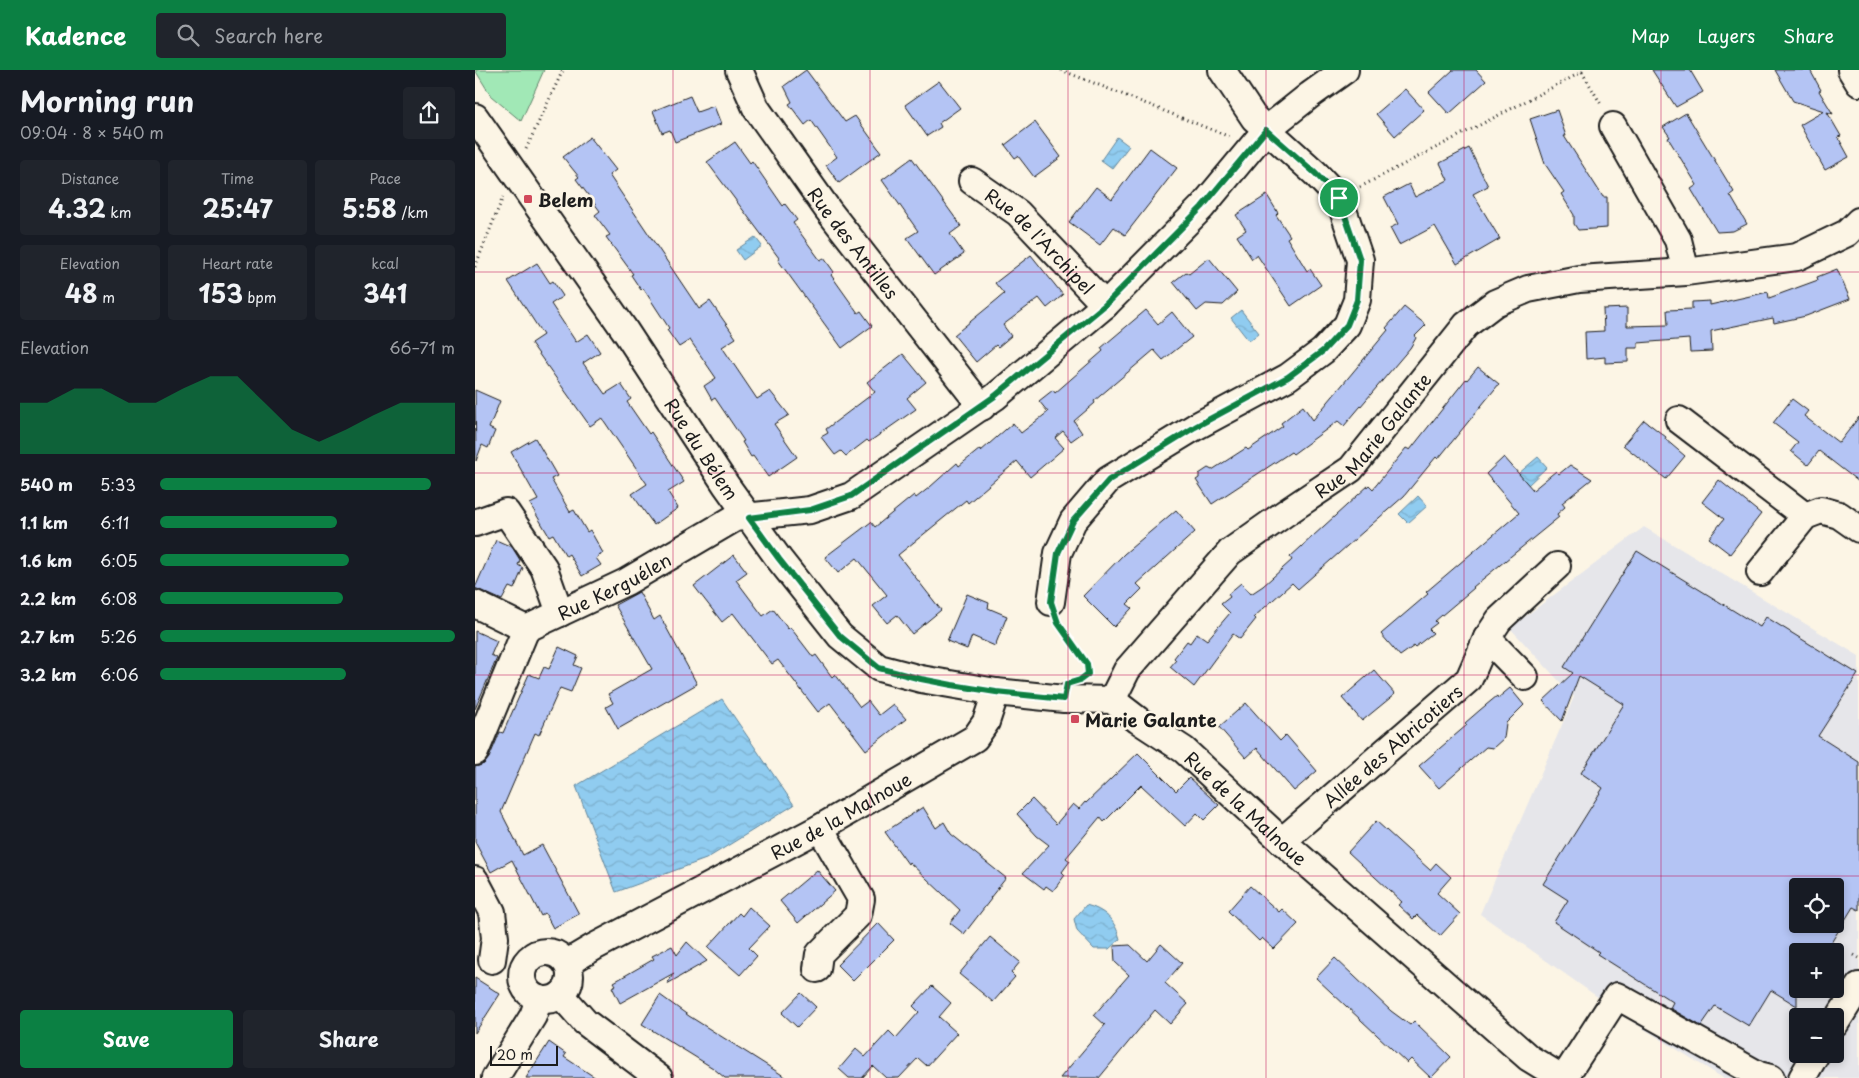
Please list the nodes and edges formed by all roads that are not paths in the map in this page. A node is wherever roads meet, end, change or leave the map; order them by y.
1 (739, 70) edge
2 (1222, 70) edge
3 (1345, 70) edge
4 (1851, 70) edge
5 (1859, 83) edge
6 (475, 117) edge
7 (1613, 126) road end
8 (1266, 130) junction
9 (972, 181) dead end
10 (1859, 220) edge
11 (1685, 272) junction
12 (1105, 305) junction
13 (981, 407) junction
14 (1679, 420) dead end
15 (1805, 516) junction
16 (749, 518) junction
17 (475, 523) edge
18 (1859, 529) edge
19 (1557, 566) dead end
20 (1759, 572) dead end
21 (1051, 602) road end
22 (475, 604) edge
23 (560, 613) junction
24 (526, 629) junction
25 (1487, 638) junction
26 (1525, 677) dead end
27 (996, 692) junction
28 (1112, 700) junction
29 (475, 752) edge
30 (820, 828) junction
31 (1283, 842) junction
32 (475, 880) edge
33 (483, 956) edge
34 (567, 963) junction
35 (817, 969) dead end
36 (523, 972) junction
37 (1859, 986) edge
38 (550, 997) junction
39 (1844, 1010) edge
40 (1811, 1063) edge
41 (495, 1078) edge
42 (659, 1078) edge
43 (1563, 1078) edge
44 (1771, 1078) edge
45 (1802, 1078) edge

1 - 13 street, Rue des Antilles
2 - 8 street
3 - 8 street, Rue Kerguélen
4 - 5 street
6 - 16 street, Rue du Bélem
7 - 11 street
8 - 12 street, Rue Kerguélen
8 - 21 street
9 - 12 street, Rue de l'Archipel
10 - 11 street, Rue Marie Galante
11 - 28 street, Rue Marie Galante
12 - 13 street, Rue Kerguélen
13 - 16 street, Rue Kerguélen
14 - 15 street
15 - 18 street
15 - 20 street
16 - 23 street, Rue Kerguélen
16 - 27 street, Rue du Bélem
17 - 23 street
19 - 25 street, Allée des Abricotiers
22 - 24 street
23 - 24 street, Rue Kerguélen
24 - 29 street
25 - 26 street
25 - 31 street, Allée des Abricotiers
27 - 28 street
27 - 30 street, Rue de la Malnoue
28 - 31 street, Rue de la Malnoue
30 - 34 street, Rue de la Malnoue
30 - 35 street
31 - 43 street, Rue de la Malnoue
32 - 33 street
33 - 36 street
34 - 36 street
34 - 38 street
36 - 38 street
37 - 39 street
38 - 41 street
38 - 42 street
40 - 45 street
43 - 44 street

